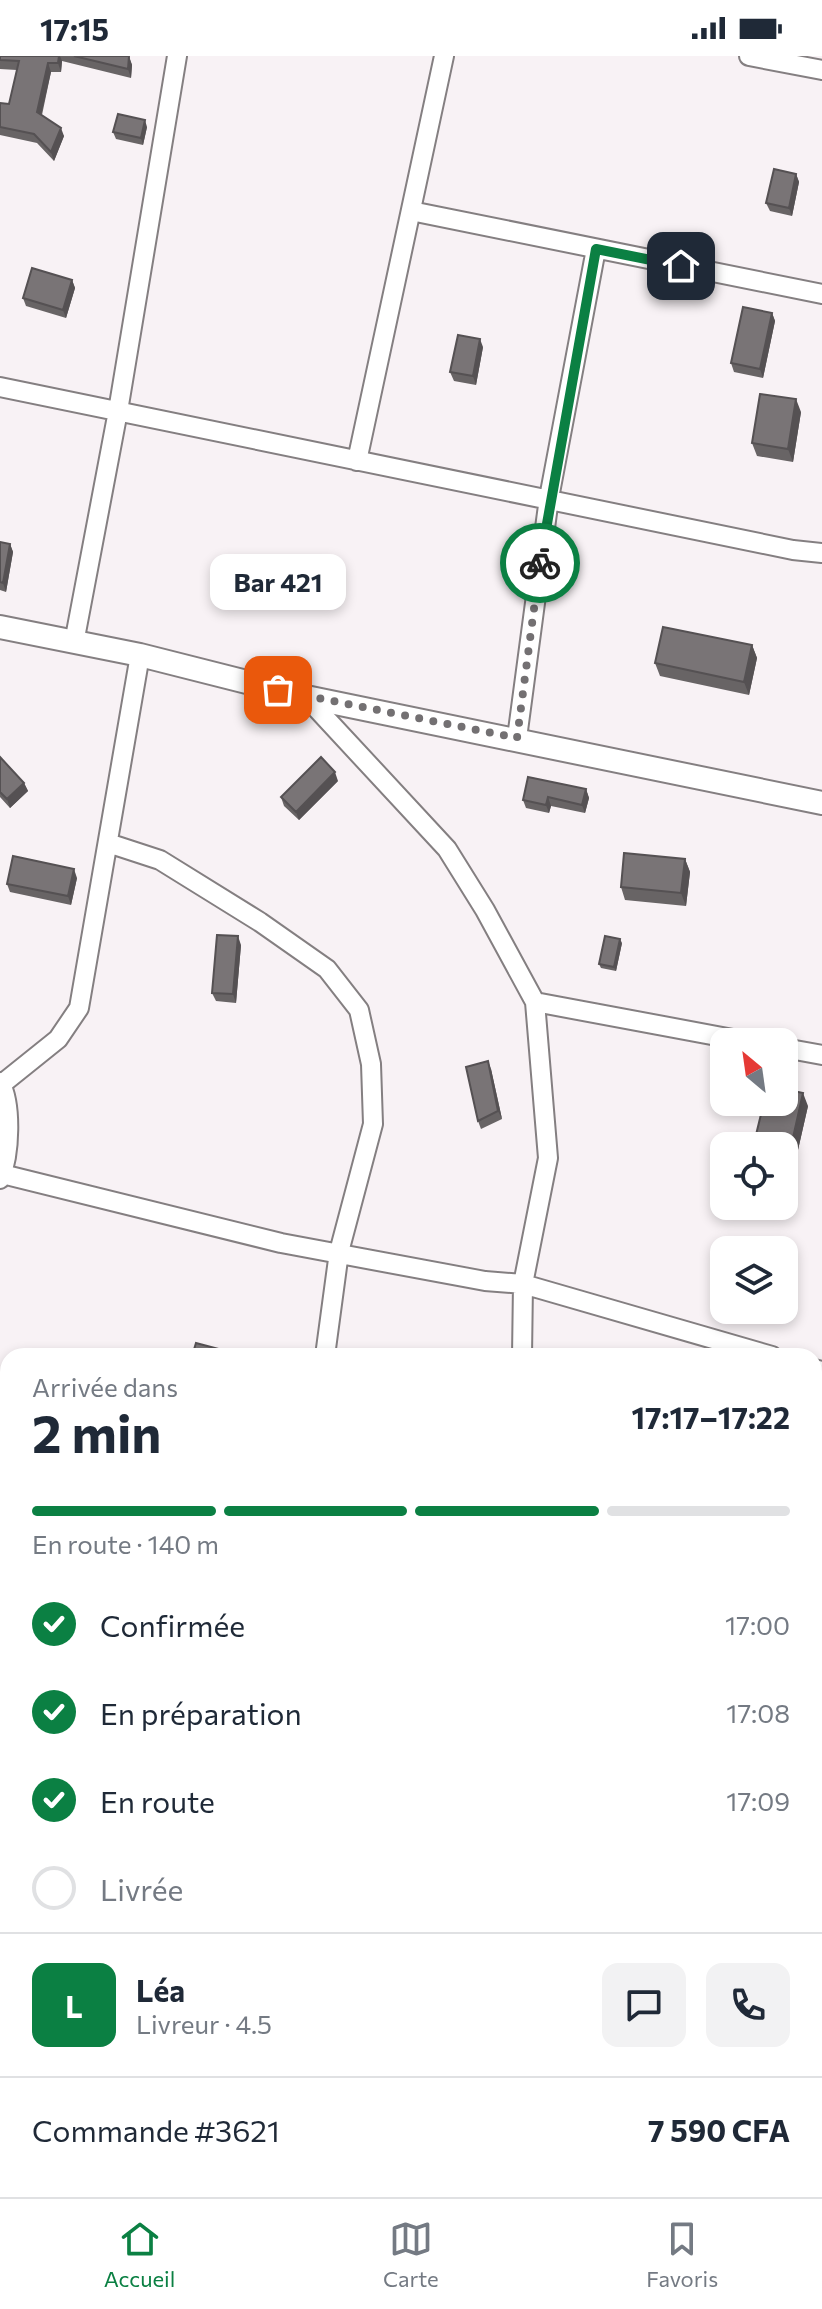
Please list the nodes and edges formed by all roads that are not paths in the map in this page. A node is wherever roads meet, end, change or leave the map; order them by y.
1 (177, 56) edge
2 (444, 56) edge
3 (749, 56) edge
4 (822, 70) edge
5 (411, 211) junction
6 (596, 249) junction
7 (822, 294) edge
8 (0, 387) edge
9 (118, 411) junction
10 (357, 461) junction
11 (549, 498) junction
12 (822, 553) edge
13 (0, 627) edge
14 (74, 643) junction
15 (140, 655) junction
16 (306, 697) junction
17 (517, 738) junction
18 (822, 803) edge
19 (108, 843) junction
20 (535, 1002) junction
21 (710, 1035) edge
22 (798, 1051) edge
23 (822, 1055) edge
24 (1, 1083) edge
25 (1, 1176) edge
26 (339, 1252) junction
27 (523, 1284) junction
28 (326, 1348) edge
29 (522, 1348) edge
30 (744, 1348) edge

1 - 9 street
2 - 5 street
3 - 4 street
5 - 6 street
5 - 10 street
6 - 7 street
6 - 11 street
8 - 9 street
9 - 10 street
9 - 14 street
10 - 11 street
11 - 12 street
11 - 17 street
13 - 14 street
14 - 15 street
15 - 16 street
15 - 19 street
16 - 17 street
16 - 20 street
17 - 18 street
19 - 24 street
19 - 26 street
20 - 21 street
20 - 27 street
22 - 23 street
24 - 25 street
25 - 26 street
26 - 27 street
26 - 28 street
27 - 29 street
27 - 30 street

